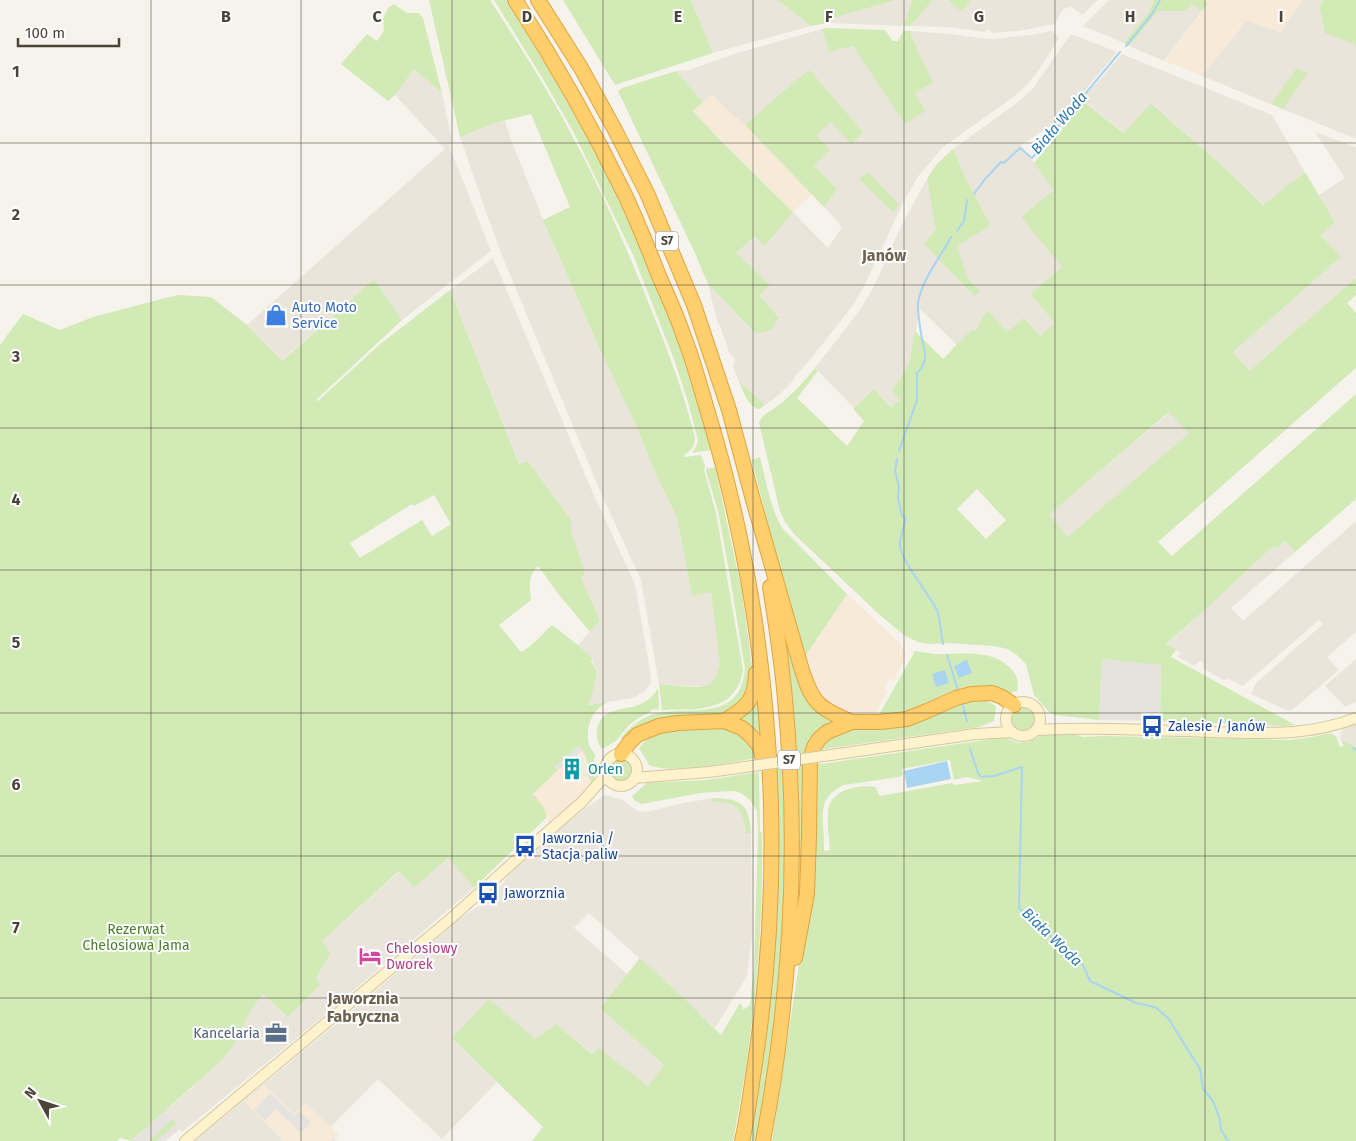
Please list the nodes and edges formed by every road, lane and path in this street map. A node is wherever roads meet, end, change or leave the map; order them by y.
1 (515, 0) edge
2 (538, 0) edge
3 (753, 500) junction
4 (757, 634) junction
5 (1009, 712) junction
6 (1040, 716) junction
7 (1356, 718) edge
8 (724, 721) junction
9 (852, 722) junction
10 (1071, 728) junction
11 (1037, 730) junction
12 (1012, 732) junction
13 (975, 734) junction
14 (629, 759) junction
15 (668, 775) junction
16 (634, 778) junction
17 (609, 780) junction
18 (770, 798) junction
19 (782, 1022) junction
20 (185, 1141) edge
21 (742, 1141) edge
22 (763, 1141) edge

1 - 4 highway, S7
2 - 3 highway, S7
3 - 9 highway
3 - 19 highway, S7
4 - 8 highway
4 - 18 highway, S7
5 - 6 main road
5 - 9 highway
5 - 12 main road
5 - 13 main road
6 - 10 main road
6 - 11 main road
7 - 10 main road
8 - 14 highway
8 - 18 highway
9 - 19 highway
10 - 11 main road
11 - 12 main road
12 - 13 main road
13 - 15 main road, bridge
14 - 15 main road
14 - 16 main road
14 - 17 main road
15 - 16 main road
16 - 17 main road
17 - 20 main road
18 - 21 highway, S7
19 - 22 highway, S7

